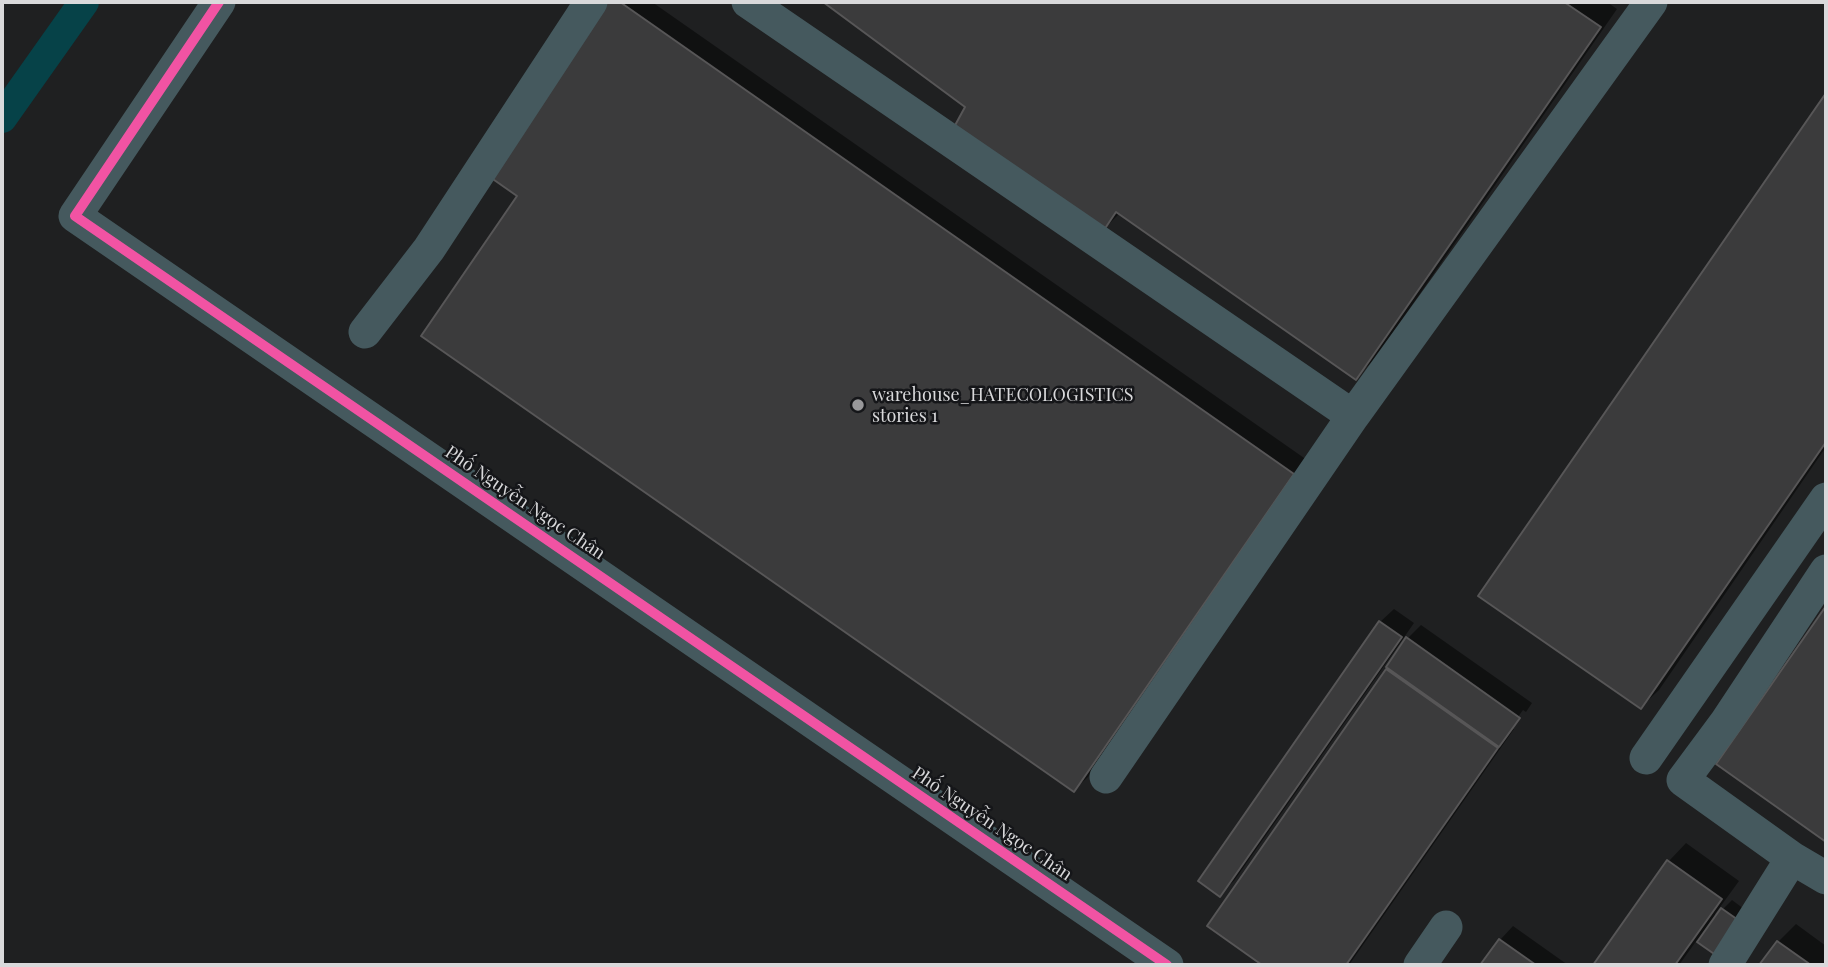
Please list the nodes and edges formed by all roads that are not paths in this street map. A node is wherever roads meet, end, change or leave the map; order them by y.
1 (219, 2) edge
2 (591, 2) edge
3 (748, 2) edge
4 (1651, 2) edge
5 (365, 332) dead end
6 (1353, 416) junction
7 (1826, 499) edge
8 (1826, 571) edge
9 (1646, 758) dead end
10 (1107, 778) dead end
11 (1793, 858) junction
12 (1826, 878) edge
13 (1446, 927) dead end
14 (1167, 965) edge
15 (1420, 965) edge
16 (1725, 965) edge

1 - 14 street, Phố Nguyễn Ngọc Chân
2 - 5 street
3 - 6 street
4 - 6 street
6 - 10 street
7 - 9 street
8 - 11 street
11 - 12 street
11 - 16 street
13 - 15 street

